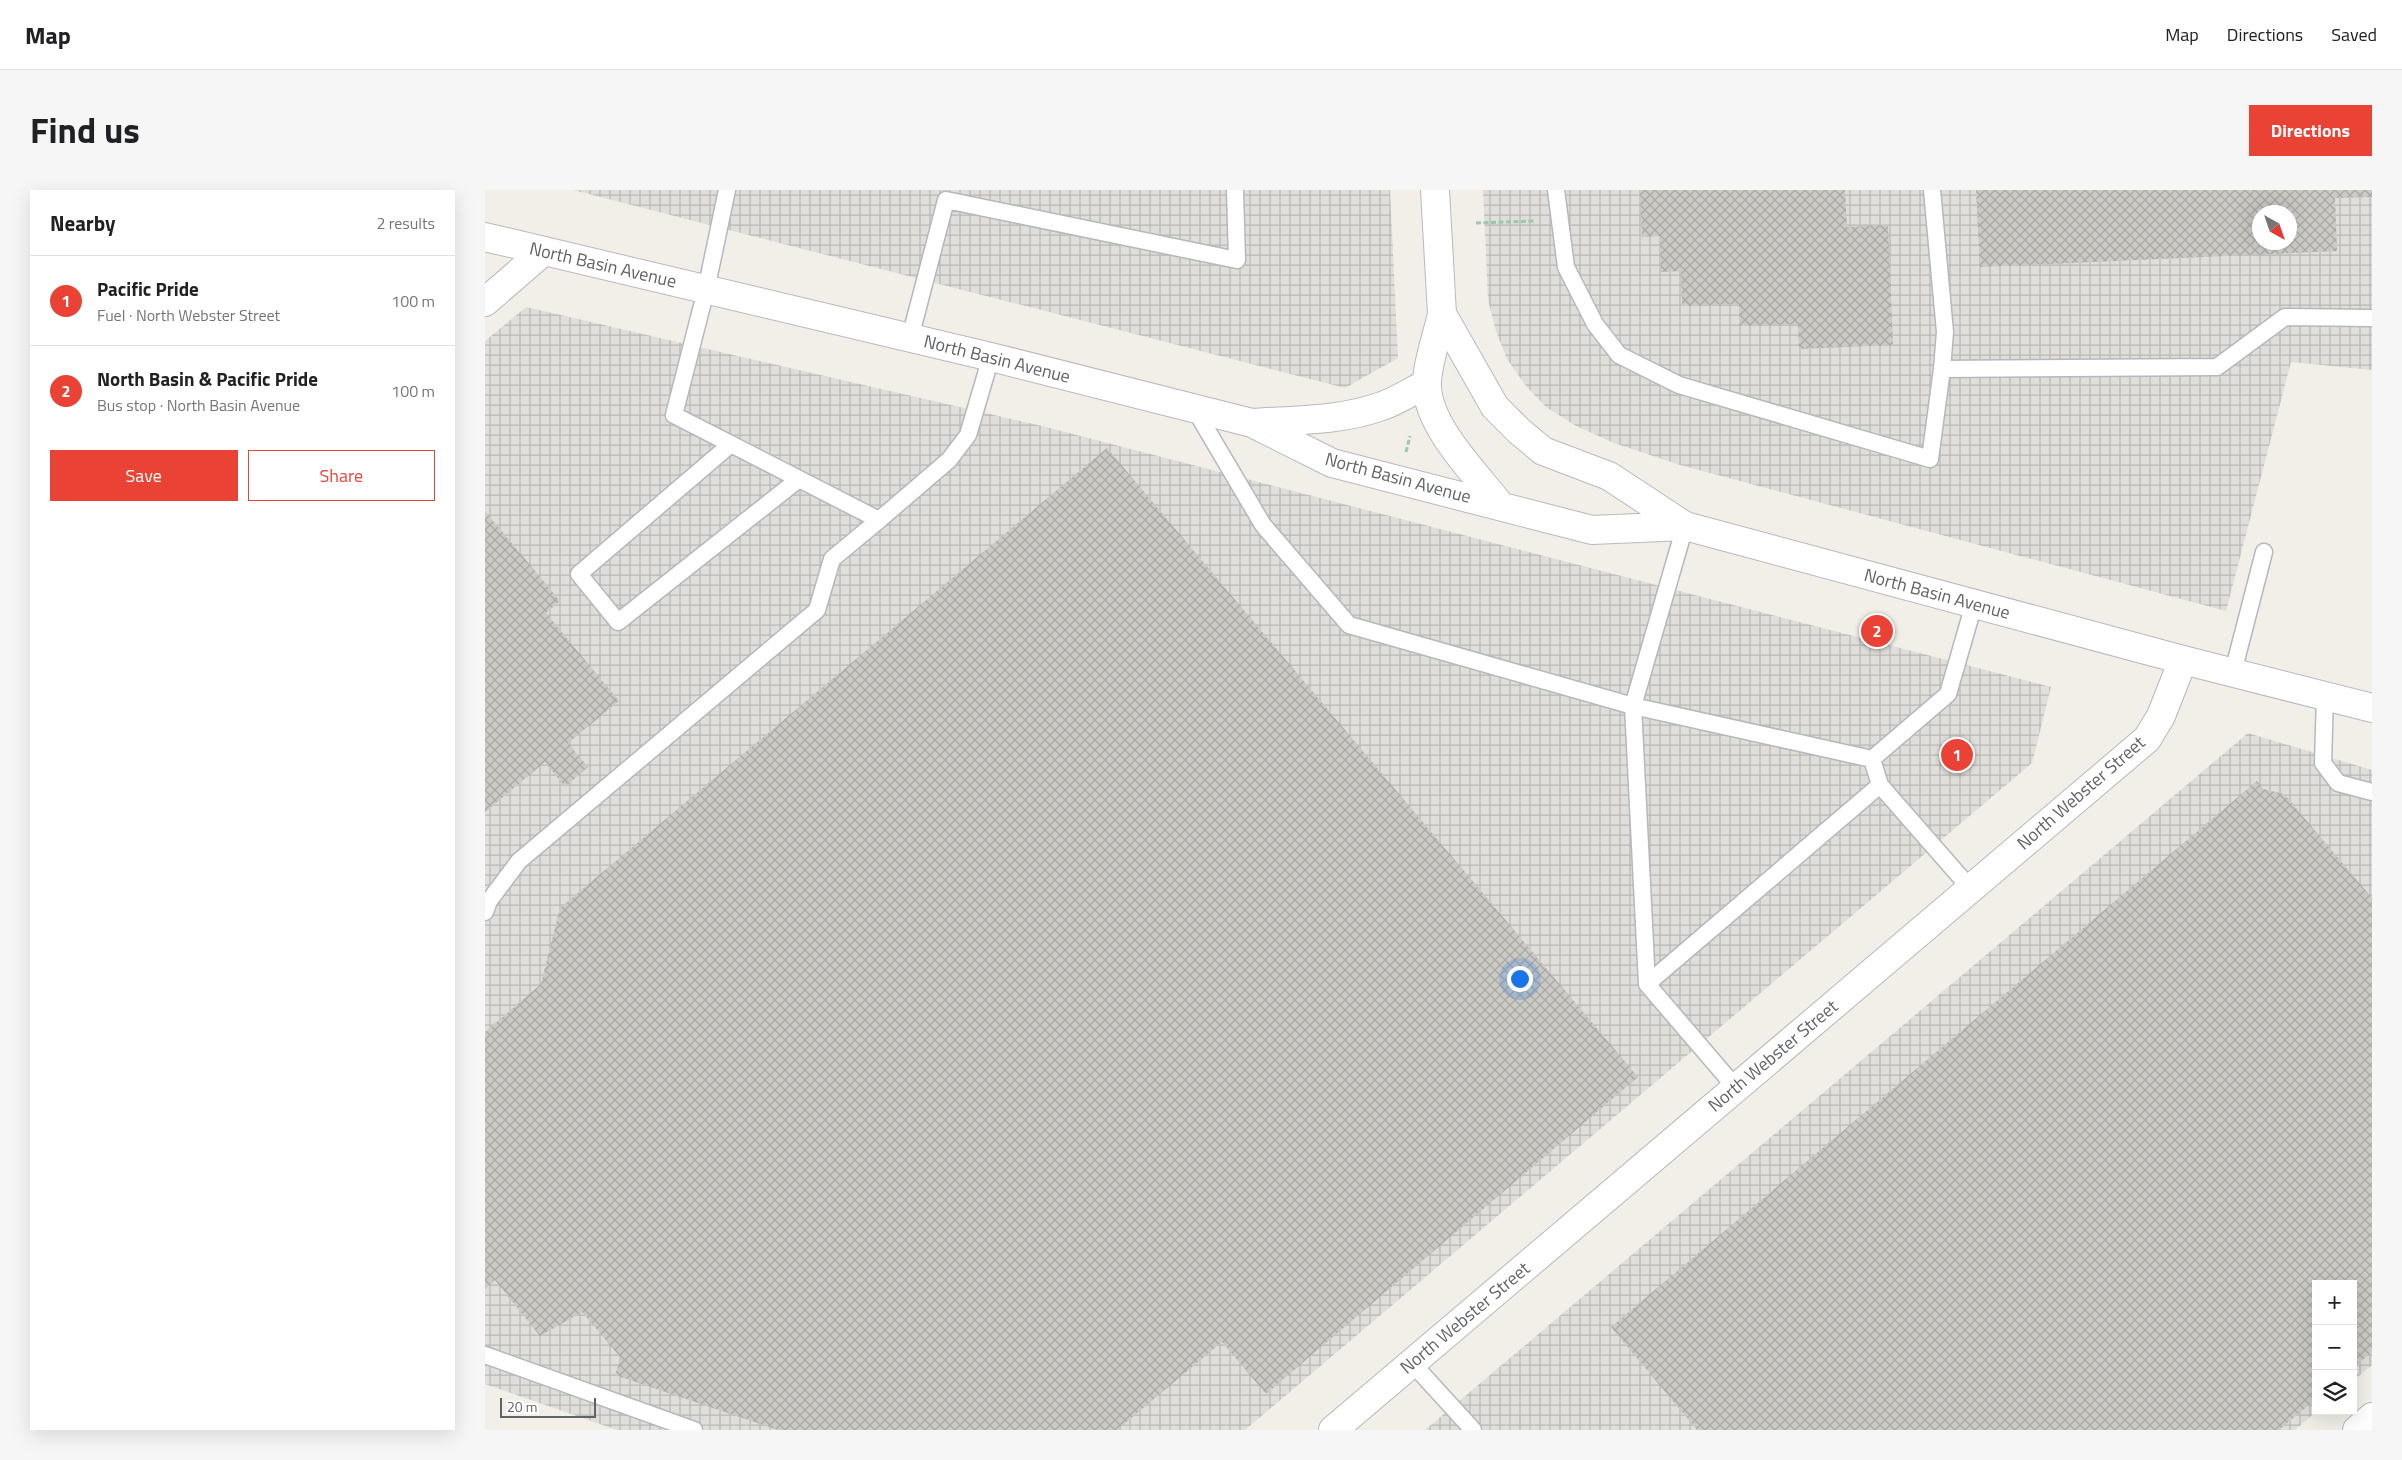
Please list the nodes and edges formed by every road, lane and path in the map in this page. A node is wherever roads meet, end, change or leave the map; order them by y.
1 (727, 190) edge
2 (1235, 190) edge
3 (1435, 190) edge
4 (1556, 190) edge
5 (1932, 190) edge
6 (947, 195) edge
7 (1558, 220) junction
8 (1476, 223) dead end
9 (485, 237) edge
10 (544, 252) junction
11 (705, 290) junction
12 (485, 302) edge
13 (1442, 314) junction
14 (2372, 318) edge
15 (910, 338) junction
16 (991, 357) junction
17 (1942, 370) junction
18 (1426, 384) junction
19 (1194, 408) junction
20 (1252, 423) junction
21 (731, 444) junction
22 (799, 480) junction
23 (1500, 505) junction
24 (879, 520) junction
25 (1685, 526) junction
26 (2264, 552) dead end
27 (1974, 604) junction
28 (2183, 660) junction
29 (2233, 672) junction
30 (2325, 696) junction
31 (1633, 706) junction
32 (2372, 708) edge
33 (1872, 759) junction
34 (1879, 786) junction
35 (2371, 793) edge
36 (1970, 888) junction
37 (485, 912) edge
38 (1647, 984) junction
39 (1736, 1088) junction
40 (485, 1355) edge
41 (1412, 1363) junction
42 (2372, 1417) edge
43 (694, 1430) edge
44 (1333, 1430) edge
45 (1473, 1430) edge
46 (2357, 1430) edge

1 - 11 lane
2 - 6 lane
3 - 13 main road
4 - 7 lane
5 - 17 lane
6 - 15 lane
7 - 8 path
7 - 17 lane
9 - 10 main road, North Basin Avenue
10 - 11 main road, North Basin Avenue
10 - 12 main road
11 - 15 main road, North Basin Avenue
11 - 21 lane
13 - 18 main road, North Basin Avenue
13 - 25 main road
14 - 17 lane
15 - 16 main road, North Basin Avenue
16 - 19 main road, North Basin Avenue
16 - 24 lane
18 - 20 main road
18 - 23 main road, North Basin Avenue
19 - 20 main road, North Basin Avenue
19 - 31 lane
20 - 23 main road, North Basin Avenue
21 - 22 lane
21 - 22 lane
22 - 24 lane
23 - 25 main road, North Basin Avenue
24 - 37 lane
25 - 27 main road, North Basin Avenue
25 - 31 lane
26 - 29 lane
27 - 28 main road, North Basin Avenue
27 - 33 lane
28 - 29 main road, North Basin Avenue
28 - 36 main road, North Webster Street
29 - 30 main road, North Basin Avenue
30 - 32 main road, North Basin Avenue
30 - 35 lane
31 - 33 lane
31 - 38 lane
33 - 34 lane
34 - 36 lane
34 - 38 lane
36 - 39 main road, North Webster Street
38 - 39 lane
39 - 41 main road, North Webster Street
40 - 43 lane
41 - 44 main road, North Webster Street
41 - 45 lane
42 - 46 main road

